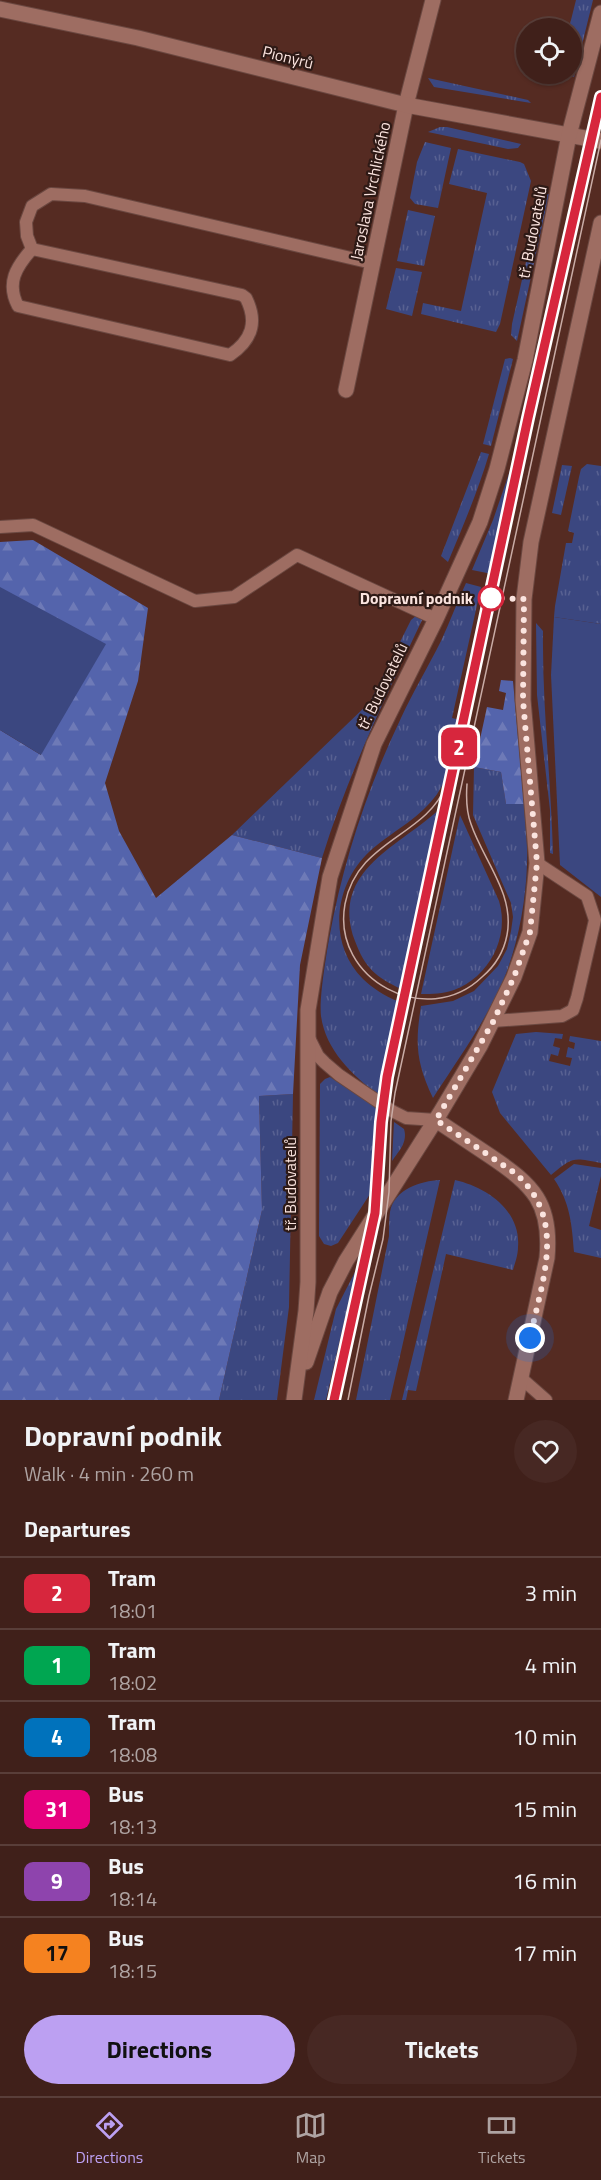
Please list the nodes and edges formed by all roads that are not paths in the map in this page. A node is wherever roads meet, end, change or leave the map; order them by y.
1 (433, 0) edge
2 (0, 9) edge
3 (601, 13) edge
4 (406, 105) junction
5 (569, 135) junction
6 (601, 141) edge
7 (601, 223) edge
8 (32, 249) junction
9 (372, 263) junction
10 (346, 390) dead end
11 (0, 527) edge
12 (436, 619) junction
13 (537, 863) junction
14 (587, 897) junction
15 (601, 904) edge
16 (493, 1022) junction
17 (308, 1034) junction
18 (436, 1120) junction
19 (521, 1378) junction
20 (295, 1397) edge
21 (516, 1400) edge
22 (546, 1400) edge

1 - 4 street, Jaroslava Vrchlického
2 - 4 street, Pionýrů
3 - 5 street, tř. Budovatelů
4 - 5 street, Pionýrů
4 - 9 street, Jaroslava Vrchlického
5 - 6 street, Pionýrů
5 - 12 street, tř. Budovatelů
7 - 13 street, tř. Budovatelů
8 - 8 lane
8 - 9 lane
9 - 10 street, Jaroslava Vrchlického
11 - 12 lane
12 - 17 street, tř. Budovatelů
13 - 14 lane
13 - 16 street, tř. Budovatelů
14 - 15 lane
14 - 16 lane
16 - 18 street, tř. Budovatelů
17 - 18 lane
17 - 20 street, tř. Budovatelů
18 - 19 street
18 - 20 street, tř. Budovatelů
19 - 21 street
19 - 22 lane

